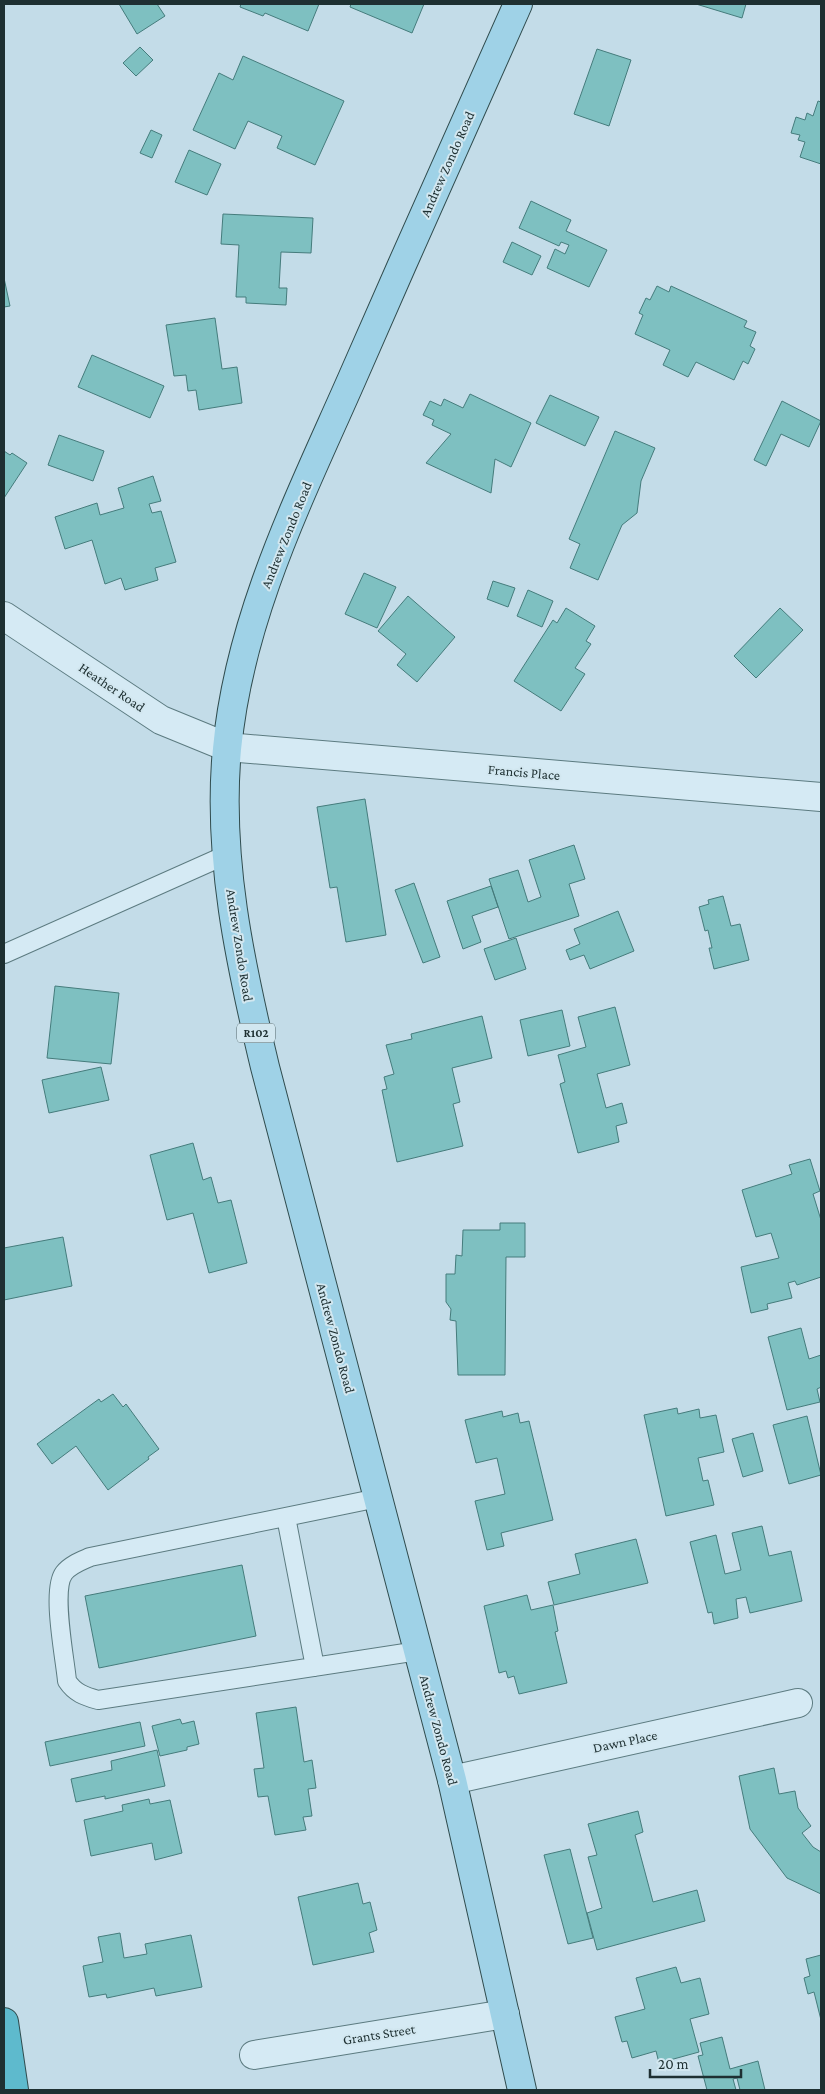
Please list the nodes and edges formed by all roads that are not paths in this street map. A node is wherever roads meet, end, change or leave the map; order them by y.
1 (518, 4) edge
2 (4, 616) edge
3 (227, 747) junction
4 (821, 797) edge
5 (226, 855) junction
6 (4, 954) edge
7 (378, 1498) junction
8 (286, 1517) junction
9 (418, 1651) junction
10 (315, 1667) junction
11 (798, 1704) dead end
12 (452, 1780) junction
13 (505, 2014) junction
14 (4, 2022) edge
15 (254, 2055) dead end
16 (14, 2090) edge
17 (522, 2090) edge

1 - 3 main road, Andrew Zondo Road / R102
2 - 3 street, Heather Road
3 - 4 street, Francis Place
3 - 5 main road, Andrew Zondo Road / R102
5 - 6 lane
5 - 7 main road, Andrew Zondo Road / R102
7 - 8 lane
7 - 9 main road, Andrew Zondo Road / R102
8 - 10 lane
8 - 10 lane
9 - 10 lane
9 - 12 main road, Andrew Zondo Road / R102
11 - 12 street, Dawn Place
12 - 13 main road, Andrew Zondo Road / R102
13 - 15 street, Grants Street
13 - 17 main road, Andrew Zondo Road / R102
14 - 16 highway

